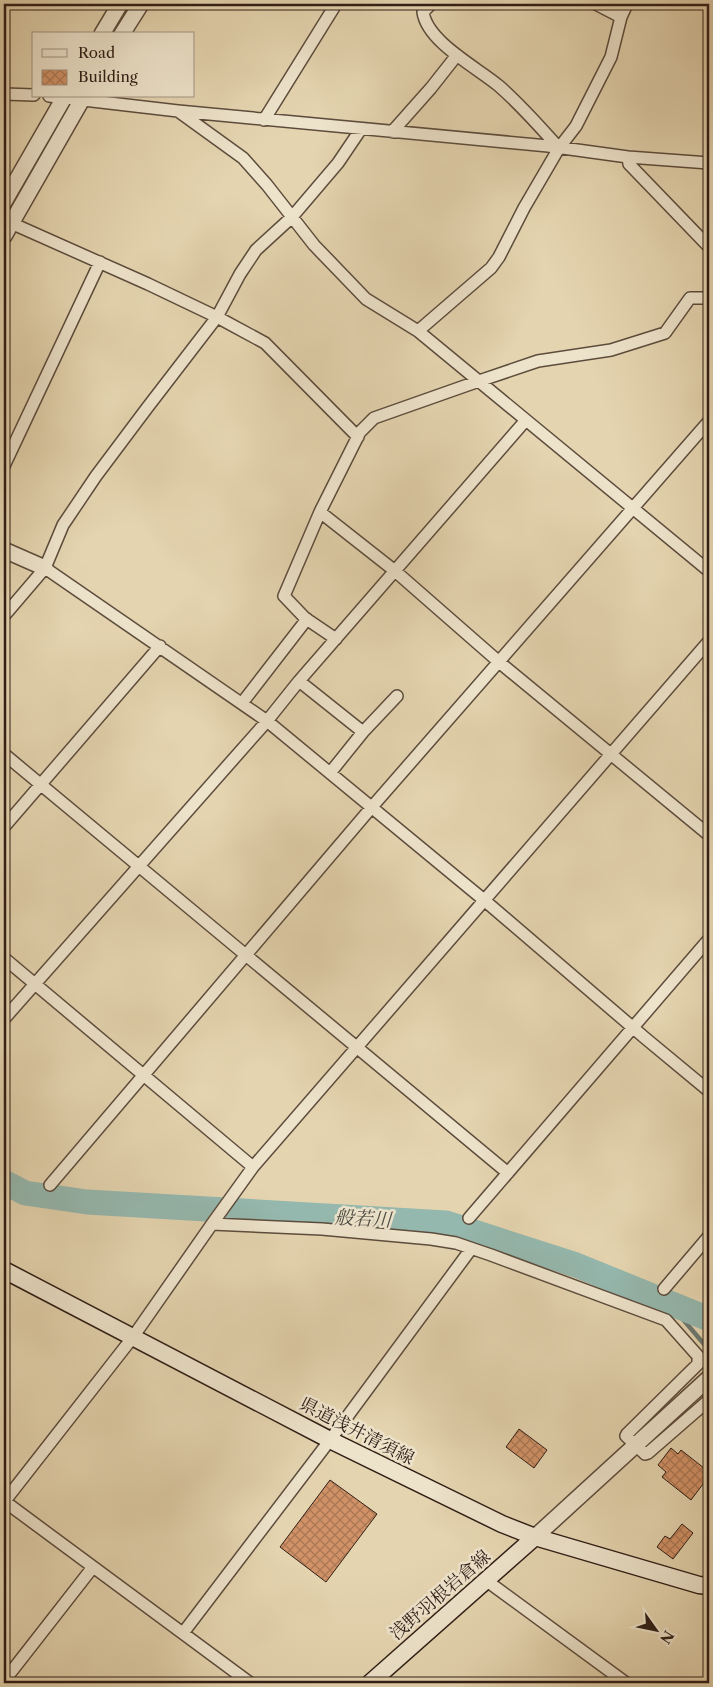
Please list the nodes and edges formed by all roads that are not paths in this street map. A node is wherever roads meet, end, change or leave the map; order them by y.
1 (120, 4) edge
2 (141, 4) edge
3 (336, 4) edge
4 (431, 4) edge
5 (596, 4) edge
6 (627, 4) edge
7 (621, 18) junction
8 (103, 32) edge
9 (123, 32) edge
10 (456, 55) junction
11 (4, 94) edge
12 (32, 96) edge
13 (63, 98) edge
14 (84, 98) edge
15 (178, 112) junction
16 (264, 120) junction
17 (360, 129) junction
18 (392, 132) junction
19 (559, 148) junction
20 (628, 157) junction
21 (709, 163) edge
22 (4, 201) edge
23 (292, 217) junction
24 (7, 229) edge
25 (709, 247) edge
26 (100, 262) junction
27 (709, 298) edge
28 (217, 317) junction
29 (418, 331) junction
30 (479, 381) junction
31 (526, 420) junction
32 (709, 421) edge
33 (358, 438) junction
34 (4, 466) edge
35 (633, 508) junction
36 (320, 512) junction
37 (4, 550) edge
38 (45, 568) junction
39 (709, 571) edge
40 (395, 572) junction
41 (4, 616) edge
42 (307, 619) junction
43 (336, 639) junction
44 (709, 642) edge
45 (160, 646) junction
46 (499, 662) junction
47 (299, 681) junction
48 (397, 696) dead end
49 (242, 703) junction
50 (267, 721) junction
51 (363, 732) junction
52 (4, 754) edge
53 (612, 754) junction
54 (330, 773) junction
55 (40, 784) junction
56 (371, 808) junction
57 (4, 827) edge
58 (709, 834) edge
59 (138, 866) junction
60 (484, 900) junction
61 (709, 939) edge
62 (245, 955) junction
63 (4, 958) edge
64 (34, 984) junction
65 (4, 1019) edge
66 (634, 1029) junction
67 (357, 1048) junction
68 (142, 1075) junction
69 (709, 1090) edge
70 (253, 1167) junction
71 (508, 1173) junction
72 (50, 1185) dead end
73 (468, 1218) dead end
74 (212, 1224) junction
75 (709, 1236) edge
76 (471, 1249) junction
77 (4, 1270) edge
78 (664, 1288) dead end
79 (133, 1337) junction
80 (709, 1378) edge
81 (709, 1400) edge
82 (330, 1440) junction
83 (636, 1445) junction
84 (4, 1501) edge
85 (535, 1537) junction
86 (93, 1567) junction
87 (487, 1581) junction
88 (709, 1586) edge
89 (182, 1633) junction
90 (4, 1681) edge
91 (250, 1683) edge
92 (370, 1683) edge
93 (626, 1683) edge

1 - 8 street
2 - 9 street
3 - 16 street
4 - 10 street
5 - 7 street
6 - 7 street
7 - 19 street
10 - 18 street
10 - 19 street
11 - 12 street
13 - 22 street
14 - 15 street
14 - 24 street
15 - 16 street
15 - 23 street
16 - 17 street
17 - 18 street
17 - 23 street
18 - 19 street
19 - 20 street
19 - 29 street
20 - 21 street
20 - 25 street
23 - 28 street
23 - 29 street
24 - 26 street
26 - 28 street
26 - 34 street
27 - 30 street
28 - 33 street
28 - 38 street
29 - 30 street
30 - 31 street
30 - 33 street
31 - 35 street
31 - 40 street
32 - 35 street
33 - 36 street
35 - 39 street
35 - 46 street
36 - 40 street
36 - 42 street
37 - 38 street
38 - 41 street
38 - 45 street
40 - 43 street
40 - 46 street
42 - 43 street
42 - 49 street
43 - 47 street
44 - 53 street
45 - 49 street
45 - 55 street
46 - 53 street
46 - 56 street
47 - 50 street
47 - 51 street
48 - 51 street
49 - 50 street
50 - 54 street
50 - 59 street
51 - 54 street
52 - 55 street
53 - 58 street
53 - 60 street
54 - 56 street
55 - 57 street
55 - 59 street
56 - 60 street
56 - 62 street
59 - 62 street
59 - 64 street
60 - 66 street
60 - 67 street
61 - 66 street
62 - 67 street
62 - 68 street
63 - 64 street
64 - 65 street
64 - 68 street
66 - 69 street
66 - 71 street
67 - 70 street
67 - 71 street
68 - 70 street
68 - 72 street
70 - 74 street
71 - 73 street
74 - 76 street
74 - 79 street
75 - 78 street
76 - 82 street
76 - 83 street
77 - 79 main road, 県道浅井清須線
79 - 82 main road, 県道浅井清須線
79 - 84 street
80 - 83 street
81 - 83 street
82 - 85 main road, 県道浅井清須線
82 - 89 street
83 - 85 street
84 - 86 street
85 - 87 main road, 浅野羽根岩倉線
85 - 88 main road, 県道浅井清須線
86 - 89 street
86 - 90 street
87 - 92 main road, 浅野羽根岩倉線
87 - 93 street
89 - 91 street

